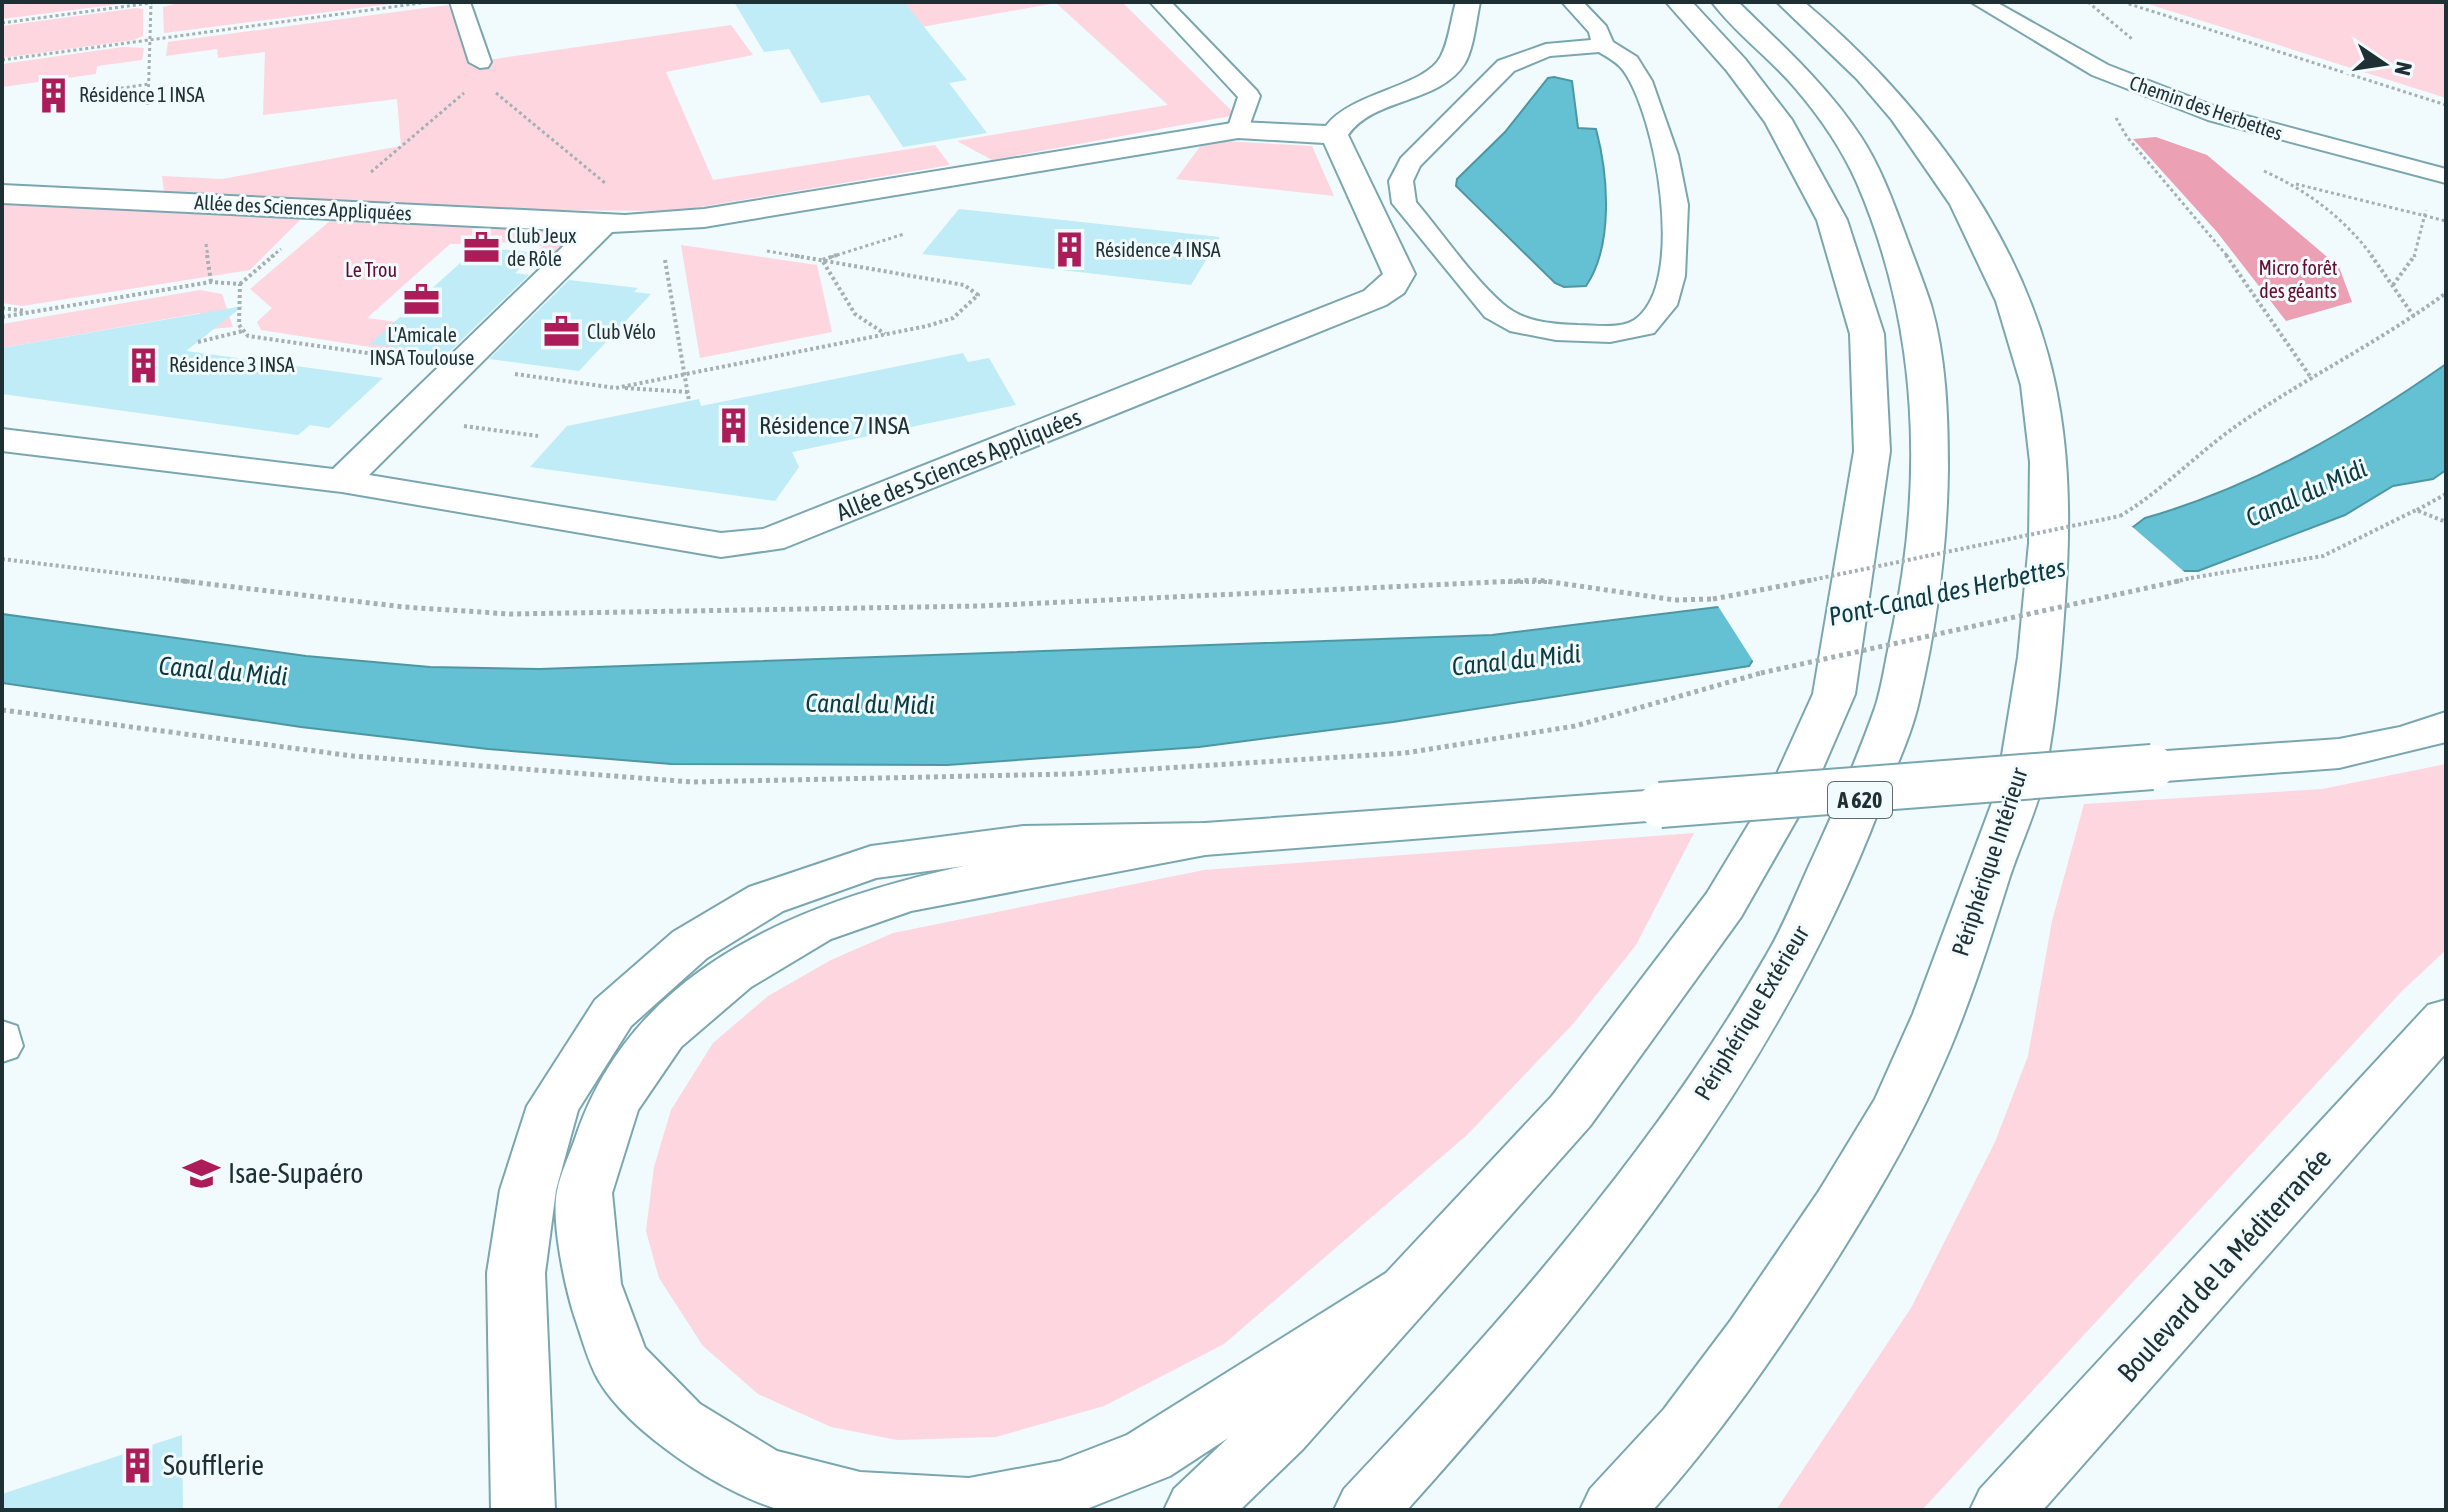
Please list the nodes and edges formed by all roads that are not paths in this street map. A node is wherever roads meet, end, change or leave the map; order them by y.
1 (460, 2) edge
2 (1160, 2) edge
3 (1468, 2) edge
4 (1572, 2) edge
5 (1678, 2) edge
6 (1724, 2) edge
7 (1789, 2) edge
8 (1981, 2) edge
9 (1603, 45) junction
10 (480, 71) road end
11 (1238, 130) junction
12 (1334, 135) junction
13 (2446, 176) edge
14 (2, 194) edge
15 (604, 223) junction
16 (2, 440) edge
17 (342, 481) junction
18 (2446, 726) edge
19 (1205, 839) junction
20 (2446, 1019) edge
21 (2, 1037) edge
22 (2, 1046) edge
23 (1413, 1287) junction
24 (523, 1510) edge
25 (1196, 1510) edge
26 (1366, 1510) edge
27 (1612, 1510) edge
28 (2002, 1510) edge

1 - 10 lane
2 - 11 lane
3 - 12 main road
4 - 9 lane
5 - 23 main road
6 - 26 main road, Périphérique Extérieur / A 620
7 - 27 main road, Périphérique Intérieur
8 - 13 lane, Chemin des Herbettes
9 - 9 lane
11 - 12 main road, Allée des Sciences Appliquées
11 - 15 main road, Allée des Sciences Appliquées
12 - 17 main road, Allée des Sciences Appliquées
14 - 15 main road, Allée des Sciences Appliquées
15 - 17 main road
16 - 17 main road, Allée des Sciences Appliquées
18 - 19 main road, bridge
19 - 23 main road
19 - 24 main road
20 - 28 main road, Boulevard de la Méditerranée
21 - 22 lane
23 - 25 main road

